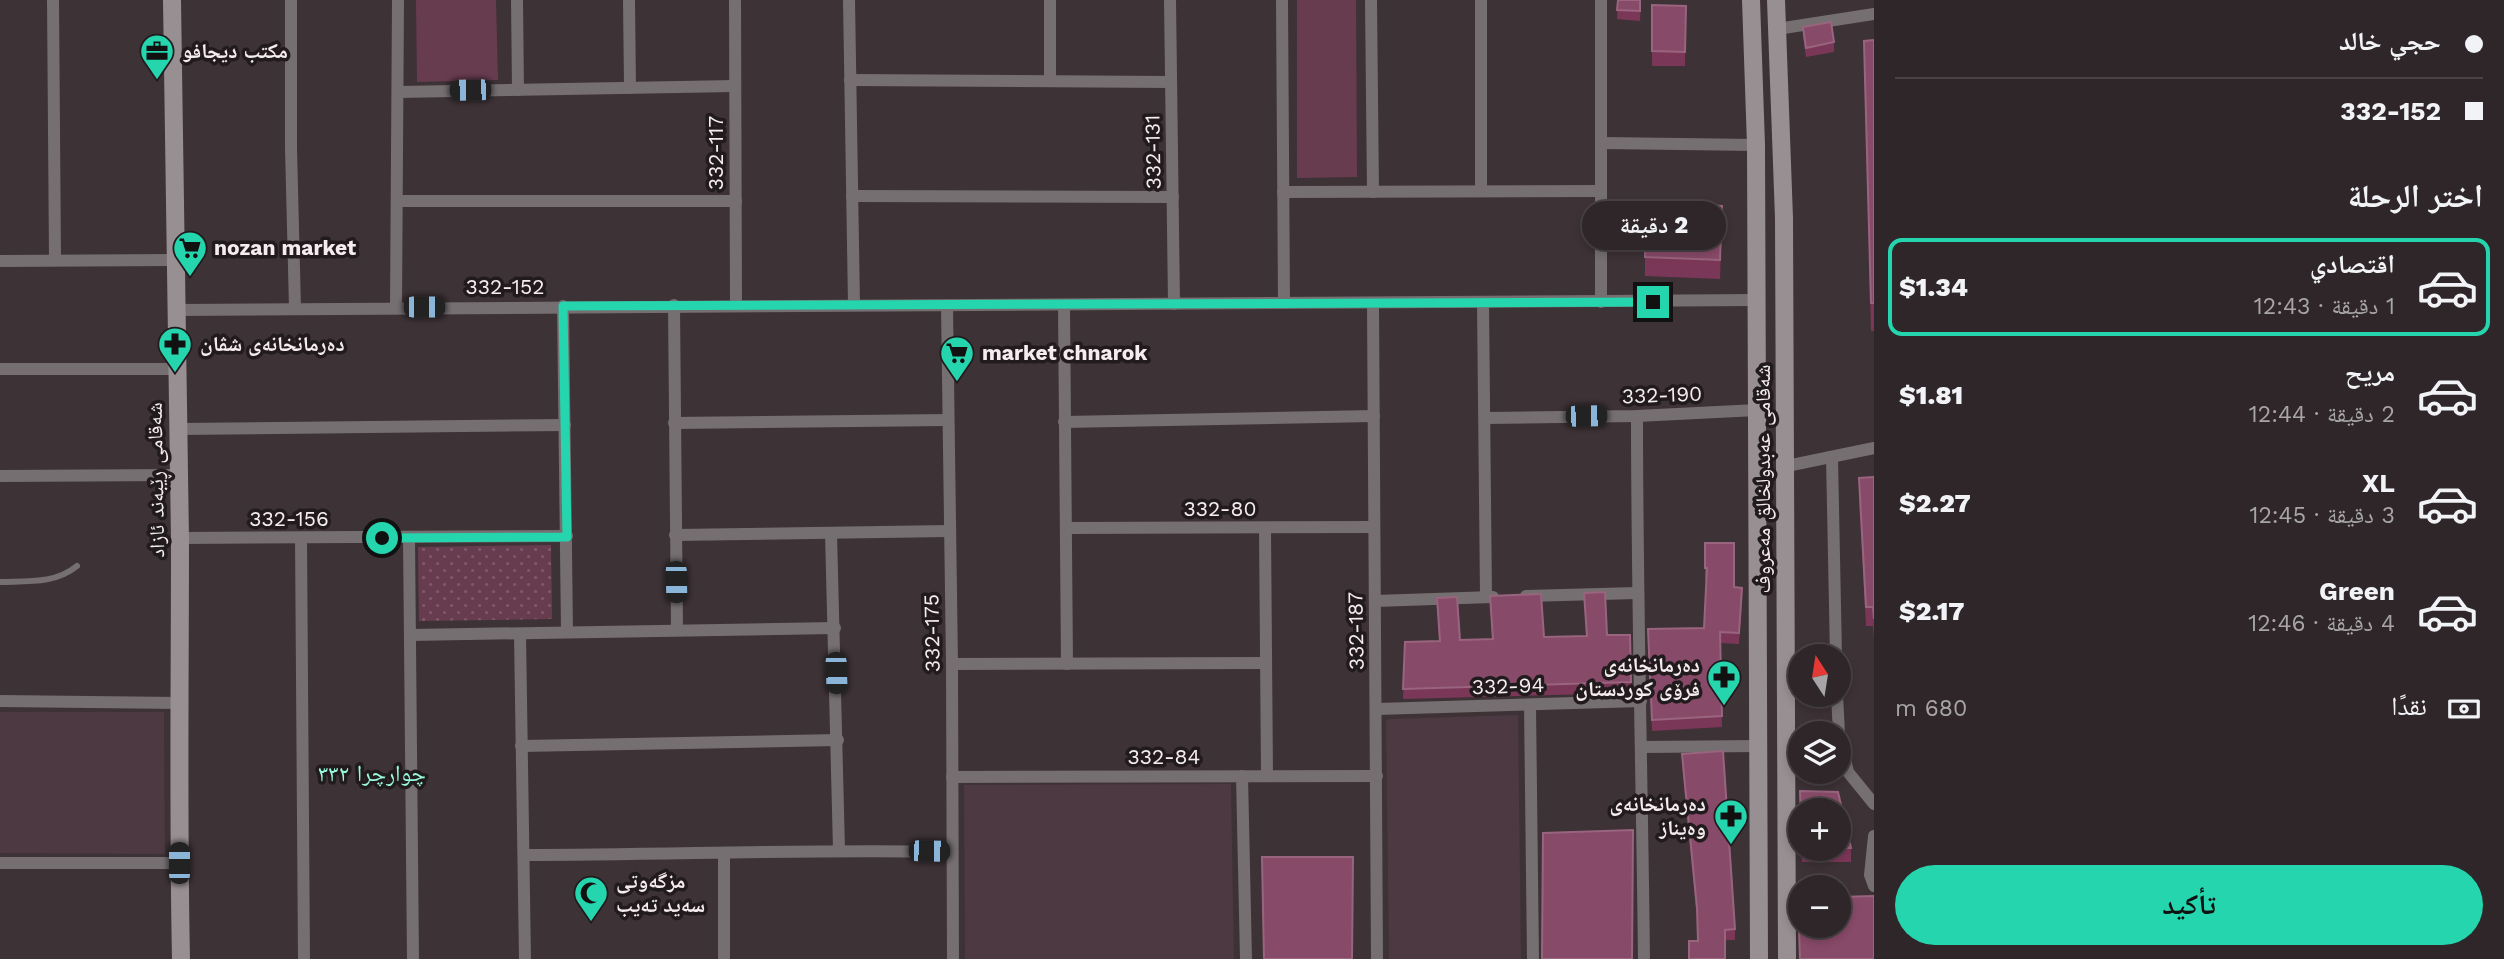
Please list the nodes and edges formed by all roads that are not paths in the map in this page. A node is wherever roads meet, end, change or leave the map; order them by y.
1 (53, 0) edge
2 (172, 0) edge
3 (291, 0) edge
4 (398, 0) edge
5 (517, 0) edge
6 (629, 0) edge
7 (735, 0) edge
8 (849, 0) edge
9 (1050, 0) edge
10 (1170, 0) edge
11 (1282, 0) edge
12 (1371, 0) edge
13 (1481, 0) edge
14 (1601, 0) edge
15 (1751, 0) edge
16 (1776, 0) edge
17 (1874, 15) edge
18 (1777, 29) junction
19 (850, 80) junction
20 (1050, 81) junction
21 (1171, 82) junction
22 (735, 86) junction
23 (631, 88) junction
24 (518, 90) junction
25 (398, 92) junction
26 (1602, 143) junction
27 (1756, 145) junction
28 (1481, 191) junction
29 (1601, 191) junction
30 (1283, 192) junction
31 (1373, 192) junction
32 (852, 196) junction
33 (1173, 197) junction
34 (397, 201) junction
35 (736, 201) junction
36 (55, 260) junction
37 (174, 260) junction
38 (0, 261) edge
39 (1757, 300) junction
40 (1601, 302) junction
41 (1284, 303) junction
42 (1373, 303) junction
43 (1483, 303) junction
44 (1174, 304) junction
45 (674, 305) junction
46 (853, 305) junction
47 (1064, 305) junction
48 (563, 306) junction
49 (736, 306) junction
50 (947, 306) junction
51 (396, 307) junction
52 (295, 308) junction
53 (176, 310) junction
54 (0, 369) edge
55 (177, 369) junction
56 (1757, 410) junction
57 (1374, 416) junction
58 (1637, 416) junction
59 (1485, 418) junction
60 (948, 420) junction
61 (1064, 422) junction
62 (674, 423) junction
63 (565, 425) junction
64 (178, 429) junction
65 (1874, 448) edge
66 (1832, 457) junction
67 (1787, 466) junction
68 (0, 475) edge
69 (178, 475) junction
70 (1374, 527) junction
71 (1066, 528) junction
72 (1265, 529) junction
73 (1757, 530) junction
74 (949, 531) junction
75 (1786, 531) junction
76 (831, 533) junction
77 (675, 535) junction
78 (567, 537) junction
79 (180, 538) junction
80 (301, 538) junction
81 (409, 538) junction
82 (78, 566) dead end
83 (0, 582) edge
84 (1637, 593) junction
85 (1500, 596) edge
86 (1513, 596) edge
87 (1486, 597) junction
88 (1375, 601) junction
89 (835, 628) junction
90 (677, 630) junction
91 (567, 632) junction
92 (520, 634) junction
93 (410, 635) junction
94 (1836, 644) edge
95 (1265, 663) junction
96 (953, 664) junction
97 (1067, 664) junction
98 (0, 701) edge
99 (1641, 701) junction
100 (179, 703) junction
101 (1530, 705) junction
102 (1377, 709) junction
103 (838, 740) junction
104 (521, 746) junction
105 (1759, 746) junction
106 (1642, 747) junction
107 (1267, 775) junction
108 (1242, 776) junction
109 (1377, 776) junction
110 (1851, 776) edge
111 (952, 777) junction
112 (1874, 804) edge
113 (1874, 836) edge
114 (839, 850) junction
115 (951, 852) junction
116 (724, 853) junction
117 (524, 855) junction
118 (0, 863) edge
119 (179, 863) junction
120 (1874, 886) edge
121 (181, 959) edge
122 (303, 959) edge
123 (413, 959) edge
124 (525, 959) edge
125 (724, 959) edge
126 (953, 959) edge
127 (1247, 959) edge
128 (1377, 959) edge
129 (1533, 959) edge
130 (1644, 959) edge
131 (1759, 959) edge
132 (1787, 959) edge

1 - 36 street
2 - 37 main road, شەقامی ڕێبەند ئازاد
3 - 52 street
4 - 25 street
5 - 24 street
6 - 23 street
7 - 22 street, 332-117
8 - 19 street
9 - 20 street
10 - 21 street, 332-131
11 - 30 street
12 - 31 street
13 - 28 street
14 - 26 street
15 - 27 main road, شەقامی عەبدولخالق مەعروف
16 - 18 main road, شەقامی عەبدولخالق مەعروف
17 - 18 street
18 - 67 main road, شەقامی عەبدولخالق مەعروف
19 - 20 street
19 - 32 street
20 - 21 street
21 - 33 street, 332-131
22 - 23 street
22 - 35 street, 332-117
23 - 24 street
24 - 25 street
25 - 34 street
26 - 27 street
26 - 29 street
27 - 39 main road, شەقامی عەبدولخالق مەعروف
28 - 29 street
28 - 31 street
29 - 40 street
30 - 31 street
30 - 41 street
32 - 33 street
32 - 46 street
33 - 44 street, 332-131
34 - 35 street
34 - 51 street
35 - 49 street, 332-117
36 - 37 street
36 - 38 street
37 - 53 main road, شەقامی ڕێبەند ئازاد
39 - 40 street, 332-152
39 - 56 main road, شەقامی عەبدولخالق مەعروف
40 - 43 street, 332-152
41 - 42 street, 332-152
41 - 44 street, 332-152
42 - 43 street, 332-152
42 - 57 street, 332-187
43 - 59 street
44 - 47 street, 332-152
45 - 48 street, 332-152
45 - 49 street, 332-152
45 - 62 street
46 - 49 street, 332-152
46 - 50 street, 332-152
47 - 50 street, 332-152
47 - 61 street
48 - 51 street, 332-152
48 - 63 street
50 - 60 street, 332-175
51 - 52 street, 332-152
52 - 53 street, 332-152
53 - 55 main road, شەقامی ڕێبەند ئازاد
54 - 55 street
55 - 64 main road, شەقامی ڕێبەند ئازاد
56 - 58 street, 332-190
56 - 73 main road, شەقامی عەبدولخالق مەعروف
57 - 61 street
57 - 70 street, 332-187
58 - 59 street, 332-190
58 - 84 street
59 - 87 street
60 - 62 street
60 - 74 street, 332-175
61 - 71 street
62 - 77 street
63 - 64 street
63 - 78 street
64 - 69 main road, شەقامی ڕێبەند ئازاد
65 - 66 street
66 - 67 street
66 - 94 street
67 - 75 main road, شەقامی عەبدولخالق مەعروف
68 - 69 street
69 - 79 main road, شەقامی ڕێبەند ئازاد
70 - 72 street, 332-80
70 - 88 street, 332-187
71 - 72 street, 332-80
71 - 97 street
72 - 95 street
73 - 75 main road
73 - 105 main road, شەقامی عەبدولخالق مەعروف
74 - 76 street
74 - 96 street, 332-175
75 - 132 main road, شەقامی عەبدولخالق مەعروف
76 - 77 street
76 - 89 street
77 - 90 street
78 - 81 street, 332-156
78 - 91 street
79 - 80 street, 332-156
79 - 100 main road, شەقامی ڕێبەند ئازاد
80 - 81 street, 332-156
80 - 122 street
81 - 93 street
82 - 83 lane
84 - 86 street
84 - 99 street
85 - 87 street
87 - 88 street
88 - 102 street, 332-187
89 - 90 street
89 - 103 street
90 - 91 street
91 - 92 street
92 - 93 street
92 - 104 street
93 - 123 street
95 - 97 street
95 - 107 street
96 - 97 street
96 - 111 street, 332-175
98 - 100 street
99 - 101 street, 332-94
99 - 106 street
100 - 119 main road, شەقامی ڕێبەند ئازاد
101 - 102 street, 332-94
101 - 129 street
102 - 109 street, 332-187
103 - 104 street
103 - 114 street
104 - 117 street
105 - 106 street
105 - 131 main road, شەقامی عەبدولخالق مەعروف
106 - 130 street
107 - 108 street, 332-84
107 - 109 street, 332-84
108 - 111 street, 332-84
108 - 127 street
109 - 128 street, 332-187
110 - 112 street
111 - 115 street, 332-175
113 - 120 street
114 - 115 street
114 - 116 street
115 - 126 street, 332-175
116 - 117 street
116 - 125 street
117 - 124 street
118 - 119 street
119 - 121 main road, شەقامی ڕێبەند ئازاد

